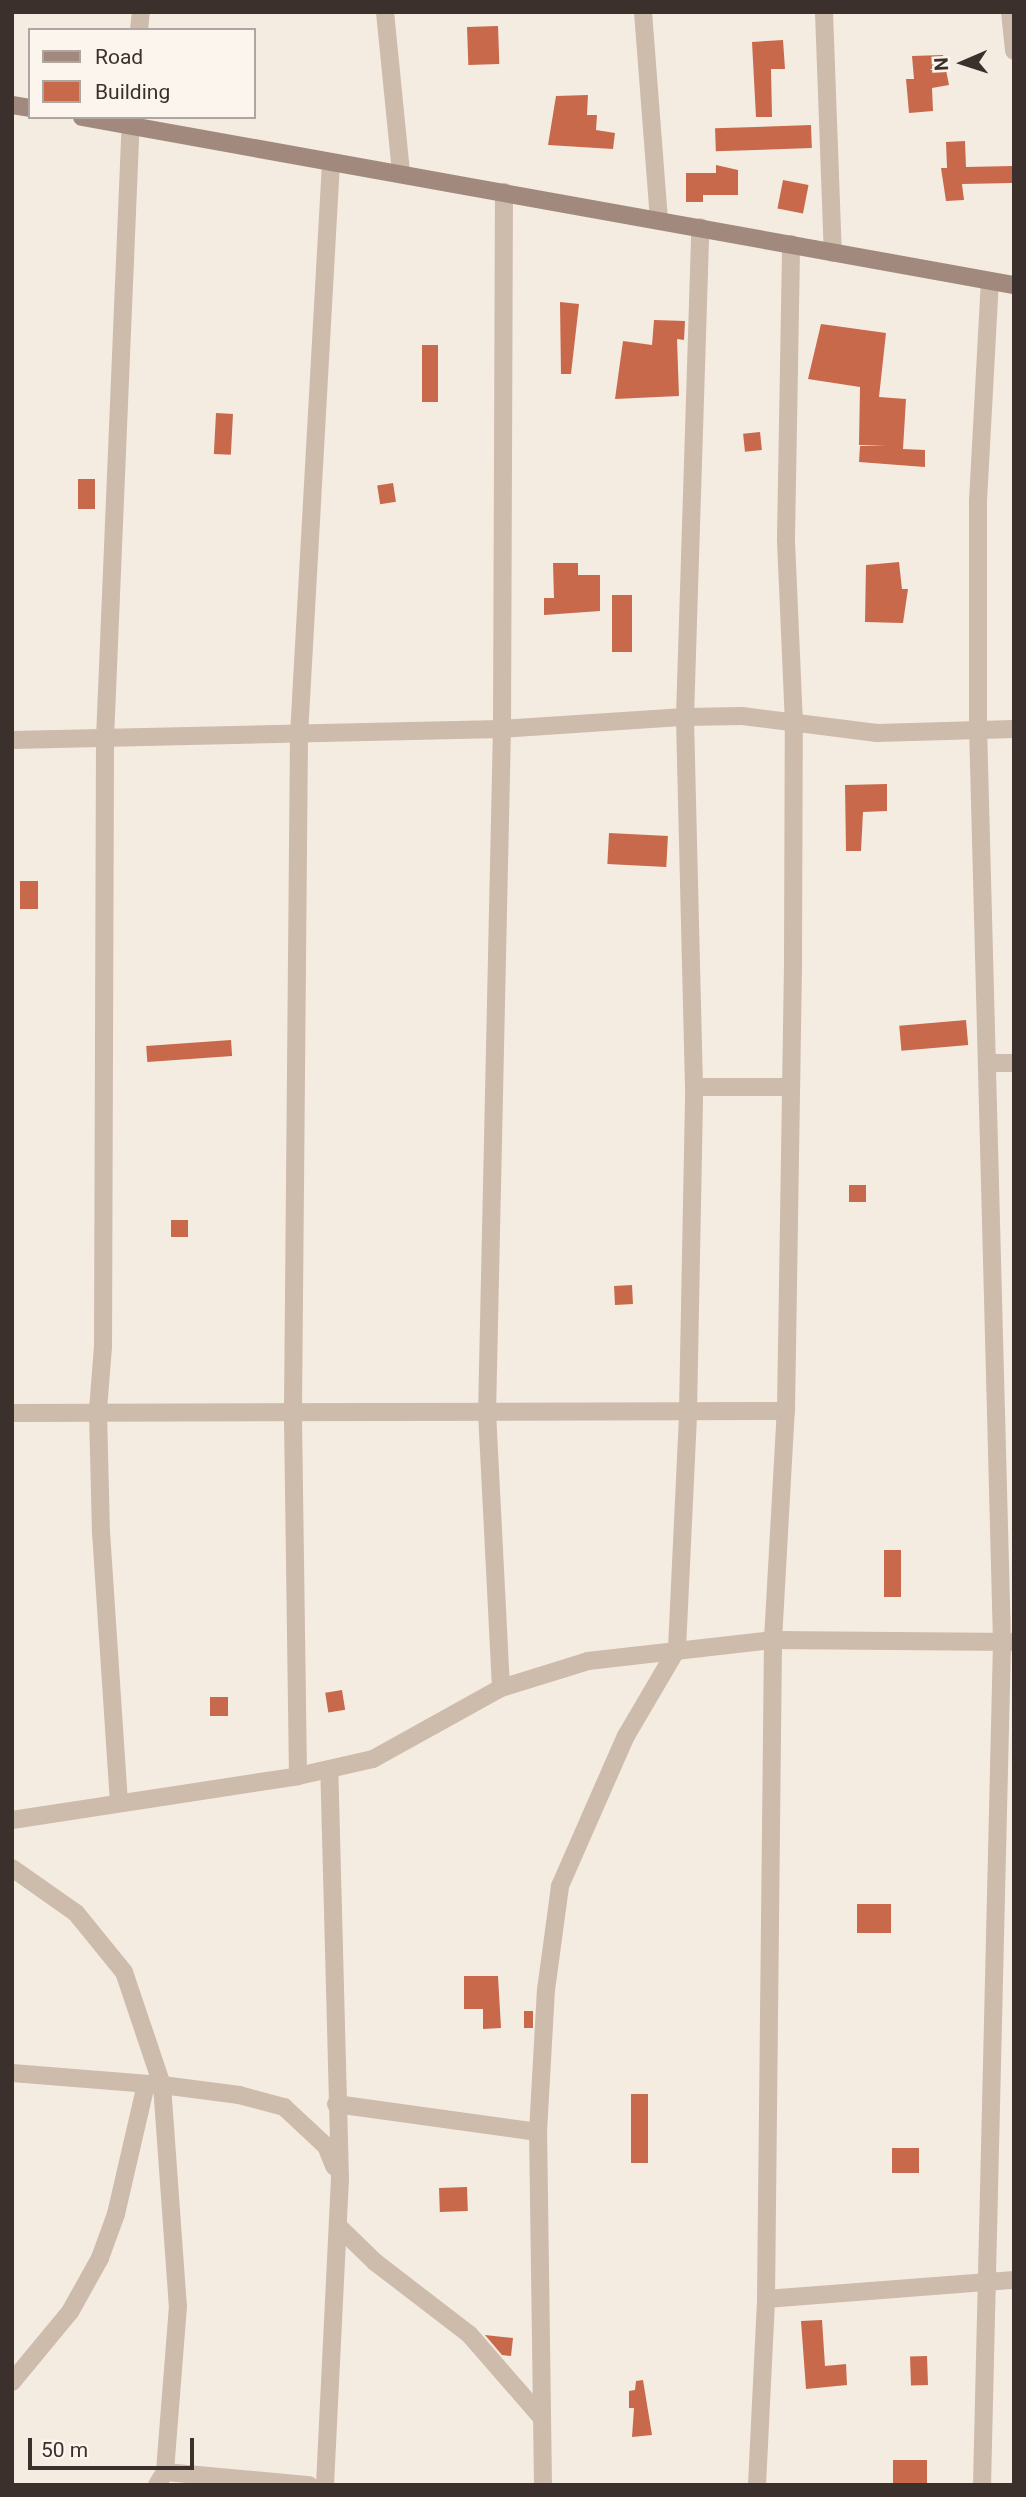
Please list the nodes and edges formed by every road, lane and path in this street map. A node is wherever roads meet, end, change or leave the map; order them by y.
1 (385, 12) edge
2 (643, 12) edge
3 (824, 12) edge
4 (1010, 12) edge
5 (1014, 51) edge
6 (106, 119) edge
7 (130, 121) edge
8 (331, 163) junction
9 (401, 173) junction
10 (504, 192) junction
11 (659, 220) junction
12 (700, 227) junction
13 (791, 244) junction
14 (833, 253) junction
15 (990, 282) junction
16 (1014, 285) edge
17 (685, 717) junction
18 (794, 724) junction
19 (978, 728) junction
20 (502, 729) junction
21 (1014, 729) edge
22 (299, 736) junction
23 (12, 740) edge
24 (105, 740) junction
25 (987, 1063) junction
26 (1014, 1063) edge
27 (694, 1087) junction
28 (791, 1087) junction
29 (293, 1409) junction
30 (98, 1410) junction
31 (786, 1411) junction
32 (688, 1412) junction
33 (12, 1413) edge
34 (487, 1415) junction
35 (773, 1640) junction
36 (1008, 1642) edge
37 (677, 1649) junction
38 (501, 1688) junction
39 (329, 1769) junction
40 (298, 1776) junction
41 (119, 1803) junction
42 (12, 1820) edge
43 (12, 1868) edge
44 (995, 1980) junction
45 (1014, 1980) edge
46 (12, 2073) edge
47 (154, 2085) junction
48 (336, 2104) junction
49 (538, 2132) junction
50 (340, 2179) junction
51 (338, 2226) junction
52 (1014, 2280) edge
53 (988, 2281) junction
54 (766, 2300) junction
55 (12, 2382) edge
56 (542, 2418) junction
57 (161, 2478) edge
58 (309, 2485) edge
59 (325, 2485) edge
60 (543, 2485) edge
61 (757, 2485) edge
62 (982, 2485) edge

1 - 9 street
2 - 11 street
3 - 14 street
4 - 5 street
6 - 7 street
7 - 8 street
7 - 24 street
8 - 9 street
8 - 22 street
9 - 10 street
10 - 11 street
10 - 20 street
11 - 12 street
12 - 13 street
12 - 17 street
13 - 14 street
13 - 18 street
14 - 15 street
15 - 16 street
15 - 19 street
17 - 18 street
17 - 20 street
17 - 27 street
18 - 19 street
18 - 28 street
19 - 21 street
19 - 25 street
20 - 22 street
20 - 34 street
22 - 24 street
22 - 29 street
23 - 24 street
24 - 30 street
25 - 26 street
25 - 36 street
27 - 28 street
27 - 32 street
28 - 31 street
29 - 30 street
29 - 34 street
29 - 40 street
30 - 33 street
30 - 41 street
31 - 32 street
31 - 35 street
32 - 34 street
32 - 37 street
34 - 38 street
35 - 36 street
35 - 37 street
35 - 54 street
36 - 44 street
37 - 38 street
37 - 49 street
38 - 39 street
39 - 40 street
39 - 48 street
40 - 41 street
41 - 42 street
43 - 47 street
44 - 45 street
44 - 53 street
46 - 47 street
47 - 50 street
47 - 55 street
47 - 57 street
48 - 49 street
48 - 50 street
49 - 56 street
50 - 51 street
51 - 56 street
51 - 59 street
52 - 53 street
53 - 54 street
53 - 62 street
54 - 61 street
56 - 60 street
57 - 58 street

